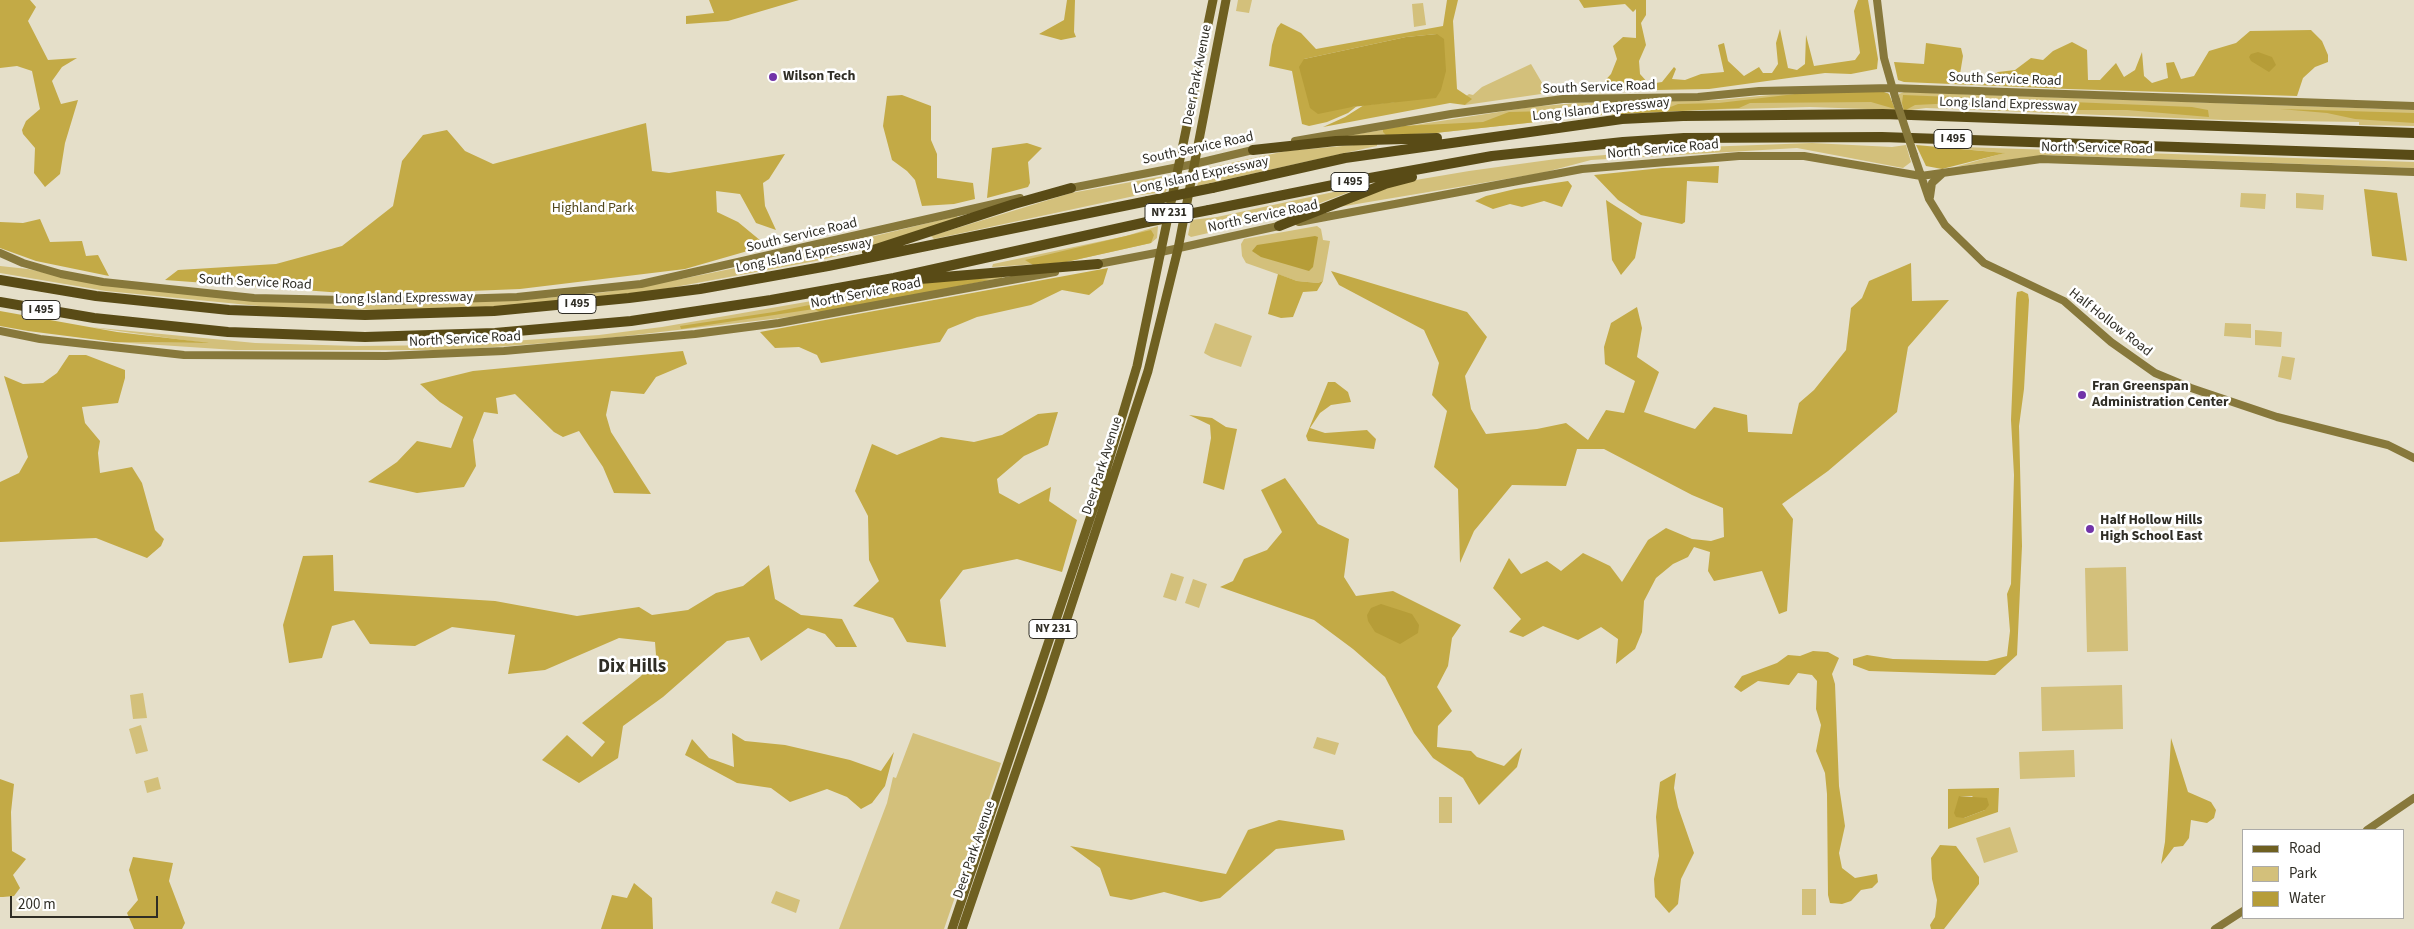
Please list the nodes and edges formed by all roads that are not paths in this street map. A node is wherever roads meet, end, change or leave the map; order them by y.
1 (1213, 0) edge
2 (1226, 0) edge
3 (1877, 0) edge
4 (1892, 88) junction
5 (2414, 106) edge
6 (2414, 133) edge
7 (1463, 140) junction
8 (1253, 150) junction
9 (2414, 155) edge
10 (1492, 156) junction
11 (1194, 164) junction
12 (1178, 168) junction
13 (2414, 172) edge
14 (1943, 173) junction
15 (1921, 176) junction
16 (1071, 188) junction
17 (1930, 199) junction
18 (1279, 226) junction
19 (1178, 249) junction
20 (1161, 252) junction
21 (0, 253) edge
22 (1098, 264) junction
23 (767, 278) junction
24 (894, 278) junction
25 (0, 280) edge
26 (0, 302) edge
27 (0, 331) edge
28 (2414, 458) edge
29 (2414, 798) edge
30 (2368, 829) edge
31 (2242, 911) edge
32 (952, 929) edge
33 (962, 929) edge
34 (2215, 929) edge

1 - 12 main road, Deer Park Avenue / NY 231
2 - 11 main road, Deer Park Avenue / NY 231
3 - 4 main road, Half Hollow Road
4 - 5 main road, South Service Road
4 - 8 main road, South Service Road
4 - 15 main road, Half Hollow Road, bridge
6 - 7 highway, Long Island Expressway / I 495
7 - 8 highway
7 - 23 highway, Long Island Expressway / I 495, bridge
8 - 11 main road, South Service Road
9 - 10 highway, I 495
10 - 18 highway
10 - 24 highway, I 495, bridge
11 - 12 main road, South Service Road
11 - 19 main road, Deer Park Avenue / NY 231
12 - 16 main road, South Service Road
12 - 20 main road, Deer Park Avenue / NY 231
13 - 14 main road, North Service Road
14 - 15 main road, North Service Road
14 - 17 main road
15 - 17 main road, Half Hollow Road
15 - 18 main road, North Service Road
16 - 21 main road, South Service Road
16 - 23 highway
17 - 28 main road, Half Hollow Road
18 - 19 main road, North Service Road
19 - 20 main road, North Service Road
19 - 33 main road, Deer Park Avenue / NY 231
20 - 22 main road, North Service Road
20 - 32 main road, Deer Park Avenue / NY 231
22 - 24 highway
22 - 27 main road, North Service Road
23 - 25 highway, Long Island Expressway / I 495
24 - 26 highway, I 495
29 - 30 main road
31 - 34 main road

